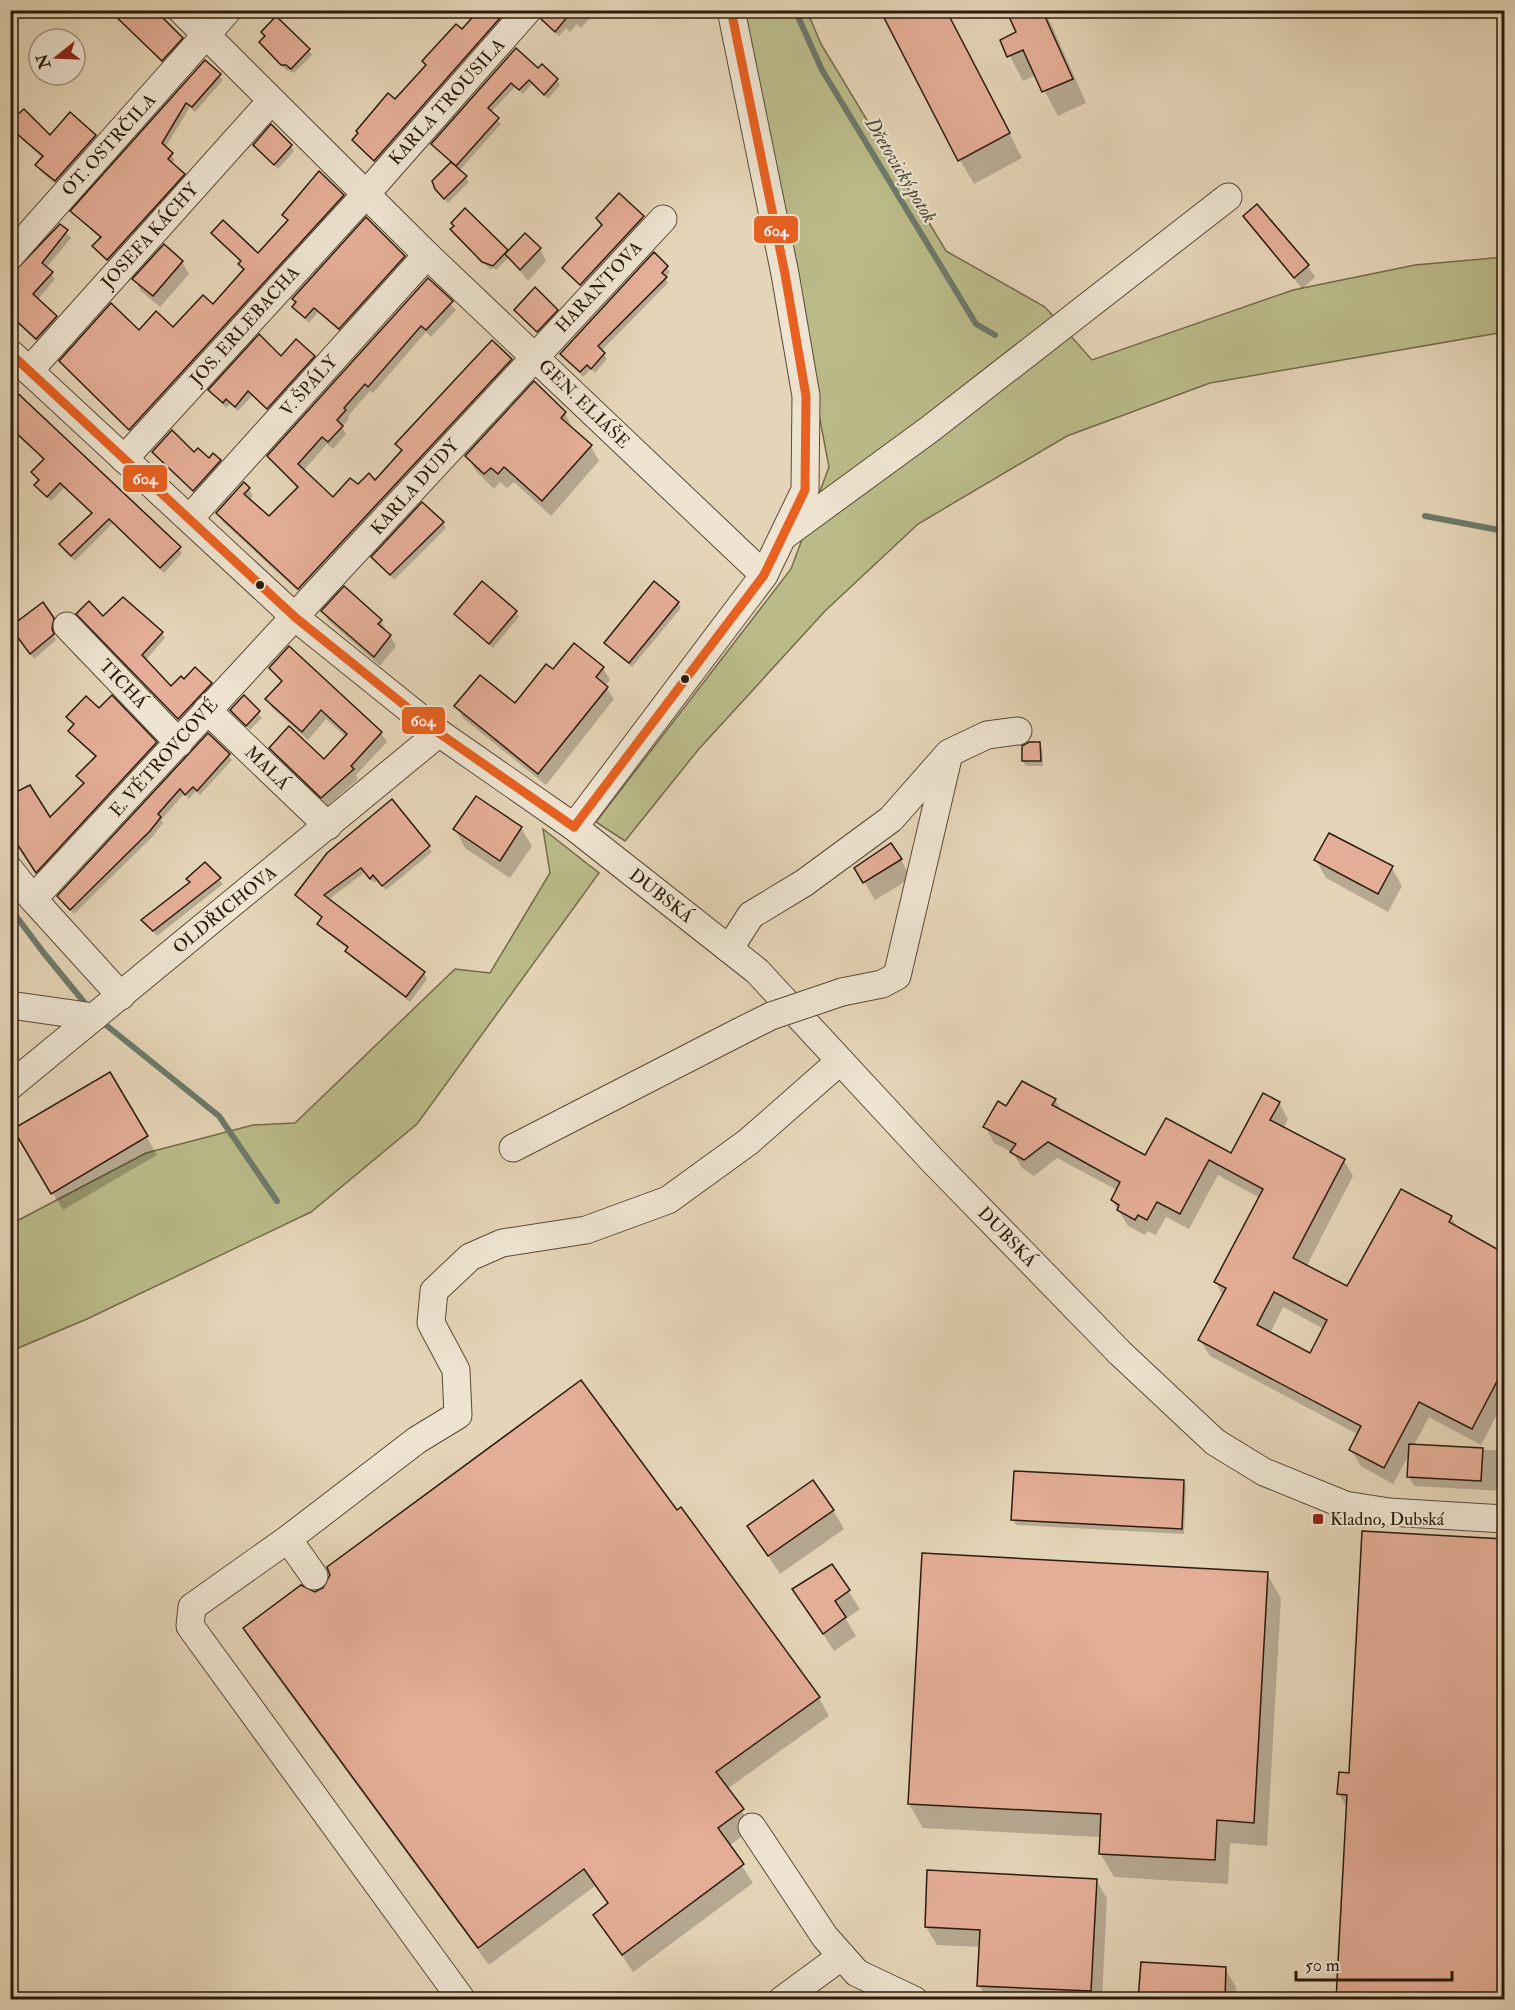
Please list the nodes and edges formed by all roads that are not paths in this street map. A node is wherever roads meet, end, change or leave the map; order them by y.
1 (181, 10) edge
2 (228, 10) edge
3 (528, 10) edge
4 (731, 10) edge
5 (208, 35) junction
6 (271, 101) junction
7 (366, 194) junction
8 (1228, 197) dead end
9 (663, 219) dead end
10 (427, 255) junction
11 (10, 256) edge
12 (535, 356) junction
13 (20, 362) edge
14 (124, 459) junction
15 (190, 518) junction
16 (782, 538) junction
17 (764, 575) junction
18 (296, 618) junction
19 (67, 626) dead end
20 (207, 710) junction
21 (1018, 731) dead end
22 (439, 733) junction
23 (179, 743) junction
24 (949, 753) junction
25 (328, 826) junction
26 (574, 827) junction
27 (10, 870) edge
28 (33, 899) junction
29 (729, 950) junction
30 (121, 996) junction
31 (10, 1005) edge
32 (94, 1017) junction
33 (839, 1062) junction
34 (10, 1086) edge
35 (513, 1148) dead end
36 (1504, 1519) edge
37 (288, 1539) junction
38 (314, 1576) dead end
39 (752, 1827) dead end
40 (842, 1956) junction
41 (462, 2000) edge
42 (782, 2000) edge
43 (914, 2000) edge

1 - 5 street, GEN. ELIÁŠE
2 - 5 street, OT. OSTRČILA
3 - 7 street, KARLA TROUSILA
4 - 16 street
5 - 6 street, GEN. ELIÁŠE
5 - 11 street, OT. OSTRČILA
6 - 7 street, GEN. ELIÁŠE
6 - 13 street, JOSEFA KÁCHY
7 - 10 street, GEN. ELIÁŠE
7 - 14 street, JOS. ERLEBACHA
8 - 16 street
9 - 12 street, HARANTOVA
10 - 12 street, GEN. ELIÁŠE
10 - 15 street, V. ŠPÁLY
12 - 17 street, GEN. ELIÁŠE
12 - 18 street, KARLA DUDY
13 - 14 street, DUBSKÁ
14 - 15 street, DUBSKÁ
15 - 18 street, DUBSKÁ
16 - 17 street
17 - 26 street
18 - 20 street, E. VĚTROVCOVÉ
18 - 22 street, DUBSKÁ
19 - 23 street, TICHÁ
20 - 23 street, E. VĚTROVCOVÉ
20 - 25 street, MALÁ
21 - 24 street
22 - 25 street, OLDŘICHOVA
22 - 26 street, DUBSKÁ
23 - 28 street, E. VĚTROVCOVÉ
24 - 29 street
24 - 35 street, bridge
25 - 30 street, OLDŘICHOVA
26 - 29 street, DUBSKÁ
27 - 28 street
28 - 30 street
29 - 33 street, DUBSKÁ
30 - 32 street, OLDŘICHOVA
31 - 32 street
32 - 34 street, OLDŘICHOVA
33 - 36 street, DUBSKÁ
33 - 37 street
37 - 38 street
37 - 41 street
39 - 40 street
40 - 42 street
40 - 43 street

